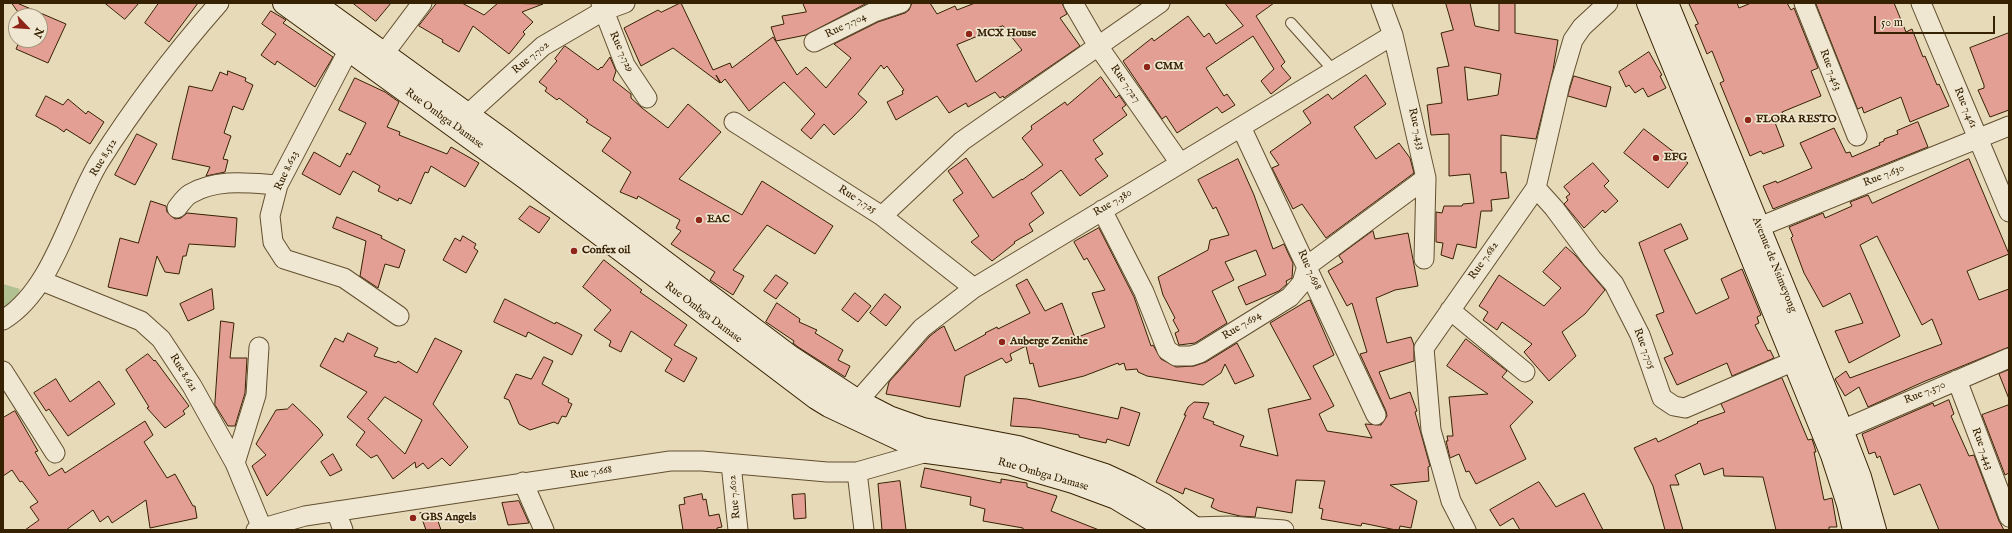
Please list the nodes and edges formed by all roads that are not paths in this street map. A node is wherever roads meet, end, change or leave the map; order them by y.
1 (219, 3) edge
2 (314, 3) edge
3 (422, 3) edge
4 (625, 3) edge
5 (901, 3) edge
6 (1073, 3) edge
7 (1160, 3) edge
8 (1381, 3) edge
9 (1608, 3) edge
10 (1648, 3) edge
11 (1667, 3) edge
12 (1804, 3) edge
13 (1921, 3) edge
14 (286, 4) edge
15 (602, 7) edge
16 (1292, 23) dead end
17 (1393, 35) junction
18 (814, 42) dead end
19 (356, 46) junction
20 (1098, 46) junction
21 (383, 55) junction
22 (1334, 71) junction
23 (647, 98) dead end
24 (462, 122) junction
25 (734, 122) dead end
26 (2009, 126) edge
27 (1241, 127) junction
28 (1857, 136) dead end
29 (1978, 138) junction
30 (1180, 163) junction
31 (1426, 178) junction
32 (278, 185) junction
33 (1536, 188) junction
34 (178, 208) dead end
35 (1102, 210) junction
36 (2009, 212) edge
37 (882, 216) junction
38 (1759, 227) junction
39 (1424, 259) dead end
40 (1307, 266) junction
41 (42, 281) junction
42 (974, 288) junction
43 (1450, 310) junction
44 (399, 316) dead end
45 (3, 320) edge
46 (259, 347) dead end
47 (2009, 358) edge
48 (1794, 361) junction
49 (3, 371) edge
50 (1525, 372) dead end
51 (1957, 380) junction
52 (858, 401) junction
53 (1376, 414) dead end
54 (923, 429) junction
55 (1842, 430) junction
56 (927, 452) junction
57 (55, 454) dead end
58 (235, 463) junction
59 (731, 464) junction
60 (856, 472) junction
61 (523, 482) junction
62 (336, 511) junction
63 (2009, 517) edge
64 (1196, 528) edge
65 (259, 529) edge
66 (343, 530) edge
67 (544, 530) edge
68 (738, 530) edge
69 (864, 530) edge
70 (1168, 530) edge
71 (1284, 530) edge
72 (1466, 530) edge
73 (1854, 530) edge
74 (1875, 530) edge

1 - 41 street, Rue 8.512
2 - 19 main road, Rue Ombga Damase
3 - 21 street
4 - 15 street, Rue 7.702
5 - 18 street, Rue 7.704
6 - 20 street, Rue 7.727
7 - 20 street
8 - 17 street, Rue 7.433
9 - 33 street, Rue 7.682
10 - 48 main road, Avenue de Nsimeyong
11 - 38 main road, Avenue de Nsimeyong
12 - 28 street, Rue 7.463
13 - 29 street, Rue 7.461
14 - 19 main road, Rue Ombga Damase
15 - 23 street, Rue 7.729
15 - 24 street, Rue 7.702
16 - 22 lane
17 - 22 street, Rue 7.380
17 - 31 street, Rue 7.433
19 - 21 main road, Rue Ombga Damase
19 - 24 main road, Rue Ombga Damase
19 - 32 street, Rue 8.623
20 - 30 street, Rue 7.727
20 - 37 street
21 - 24 main road, Rue Ombga Damase
22 - 27 street, Rue 7.380
24 - 52 main road, Rue Ombga Damase
24 - 56 main road, Rue Ombga Damase
25 - 37 street, Rue 7.725
26 - 29 street, Rue 7.630
27 - 30 street, Rue 7.380
27 - 40 street, Rue 7.698
29 - 36 street, Rue 7.461
29 - 38 street, Rue 7.630
30 - 35 street, Rue 7.380
31 - 39 street, Rue 7.433
31 - 40 street
32 - 34 street
32 - 44 street, Rue 8.623
33 - 43 street, Rue 7.682
33 - 48 street, Rue 7.705
35 - 40 street, Rue 7.694
35 - 42 street, Rue 7.380
37 - 42 street, Rue 7.725
38 - 55 main road, Avenue de Nsimeyong
40 - 53 street, Rue 7.698
41 - 45 street, Rue 8.512
41 - 58 street, Rue 8.621
42 - 52 street, Rue 7.380
43 - 50 street
43 - 72 street, Rue 7.682
46 - 58 street
47 - 51 street, Rue 7.370
48 - 73 main road, Avenue de Nsimeyong
49 - 57 street
51 - 55 street, Rue 7.370
51 - 63 street, Rue 7.443
52 - 54 main road, Rue Ombga Damase
54 - 56 street
54 - 64 main road, Rue Ombga Damase
55 - 74 main road, Avenue de Nsimeyong
56 - 60 street, Rue 7.668
56 - 70 main road, Rue Ombga Damase
58 - 65 street, Rue 8.621
59 - 60 street, Rue 7.668
59 - 61 street, Rue 7.668
59 - 68 street, Rue 7.602
60 - 69 street
61 - 62 street, Rue 7.668
61 - 67 street
62 - 65 street, Rue 7.668
62 - 66 street
64 - 71 street

